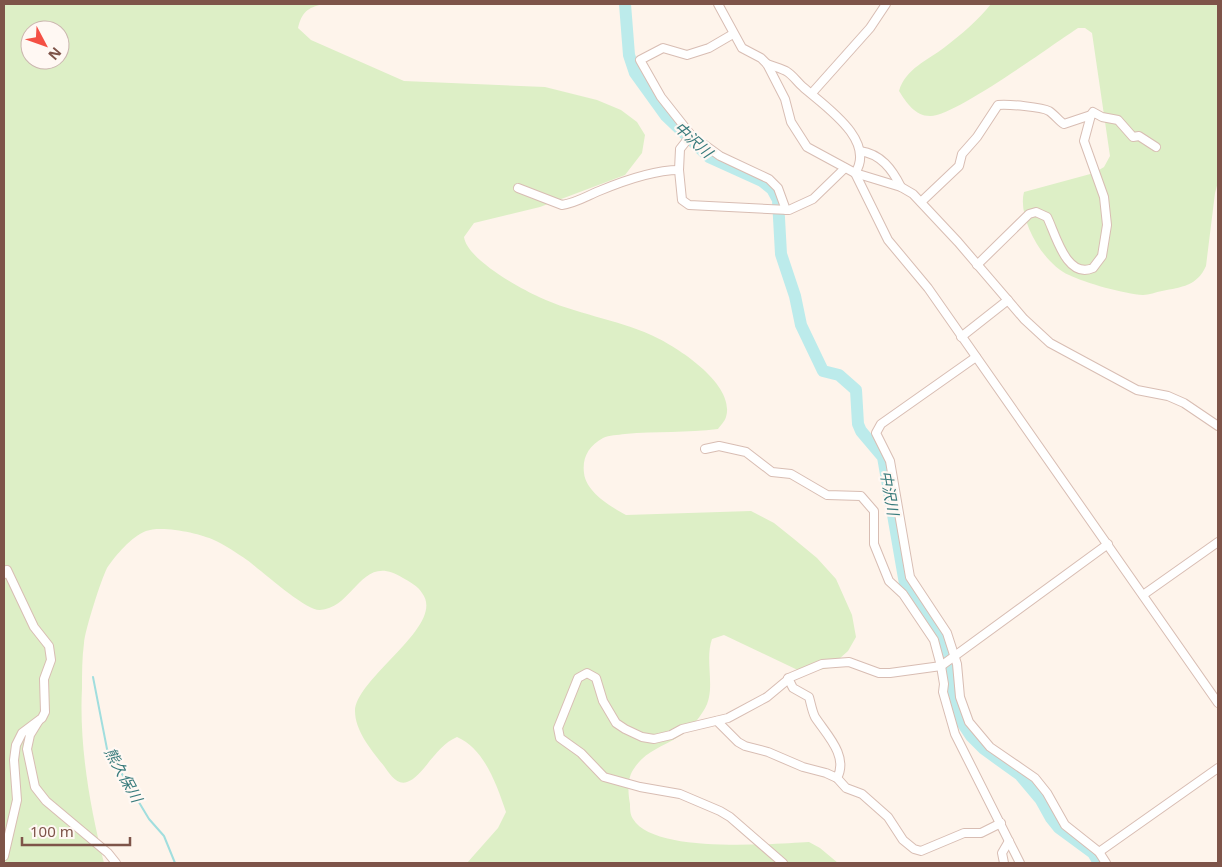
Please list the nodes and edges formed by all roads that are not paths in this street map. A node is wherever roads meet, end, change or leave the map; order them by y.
1 (718, 4) edge
2 (886, 4) edge
3 (733, 34) junction
4 (767, 64) junction
5 (812, 93) junction
6 (1091, 115) junction
7 (690, 136) junction
8 (1156, 147) dead end
9 (860, 150) junction
10 (845, 168) junction
11 (679, 170) junction
12 (855, 173) junction
13 (901, 187) junction
14 (518, 188) dead end
15 (921, 202) junction
16 (784, 210) junction
17 (978, 265) junction
18 (1008, 300) junction
19 (961, 337) junction
20 (976, 358) junction
21 (1218, 426) edge
22 (706, 449) dead end
23 (1218, 542) edge
24 (1108, 544) junction
25 (4, 574) edge
26 (1143, 595) junction
27 (948, 661) junction
28 (788, 678) junction
29 (1218, 703) edge
30 (42, 718) junction
31 (717, 721) junction
32 (1218, 768) edge
33 (837, 778) junction
34 (1001, 823) junction
35 (1009, 841) junction
36 (1099, 852) junction
37 (4, 856) edge
38 (116, 863) edge
39 (783, 863) edge
40 (1004, 863) edge
41 (1020, 863) edge
42 (1106, 863) edge

1 - 3 street
2 - 5 street
3 - 4 street
3 - 7 street
4 - 5 street
4 - 10 street
5 - 9 street
6 - 8 street
6 - 15 street
6 - 17 street
7 - 11 street
7 - 16 street
9 - 12 street
9 - 13 street
10 - 12 street
10 - 16 street
11 - 14 street
11 - 16 street
12 - 13 street
12 - 19 street
13 - 15 street
15 - 17 street
17 - 18 street
18 - 19 street
18 - 21 street
19 - 20 street
20 - 24 street
20 - 27 street
22 - 27 street
23 - 26 street
24 - 26 street
24 - 27 street
25 - 30 street
26 - 29 street
27 - 28 street
27 - 34 street
27 - 36 street
28 - 31 street
28 - 33 street
30 - 37 street
30 - 38 street
31 - 33 street
31 - 39 street
32 - 36 street
33 - 34 street
34 - 35 street
35 - 40 street
35 - 41 street
36 - 42 street

